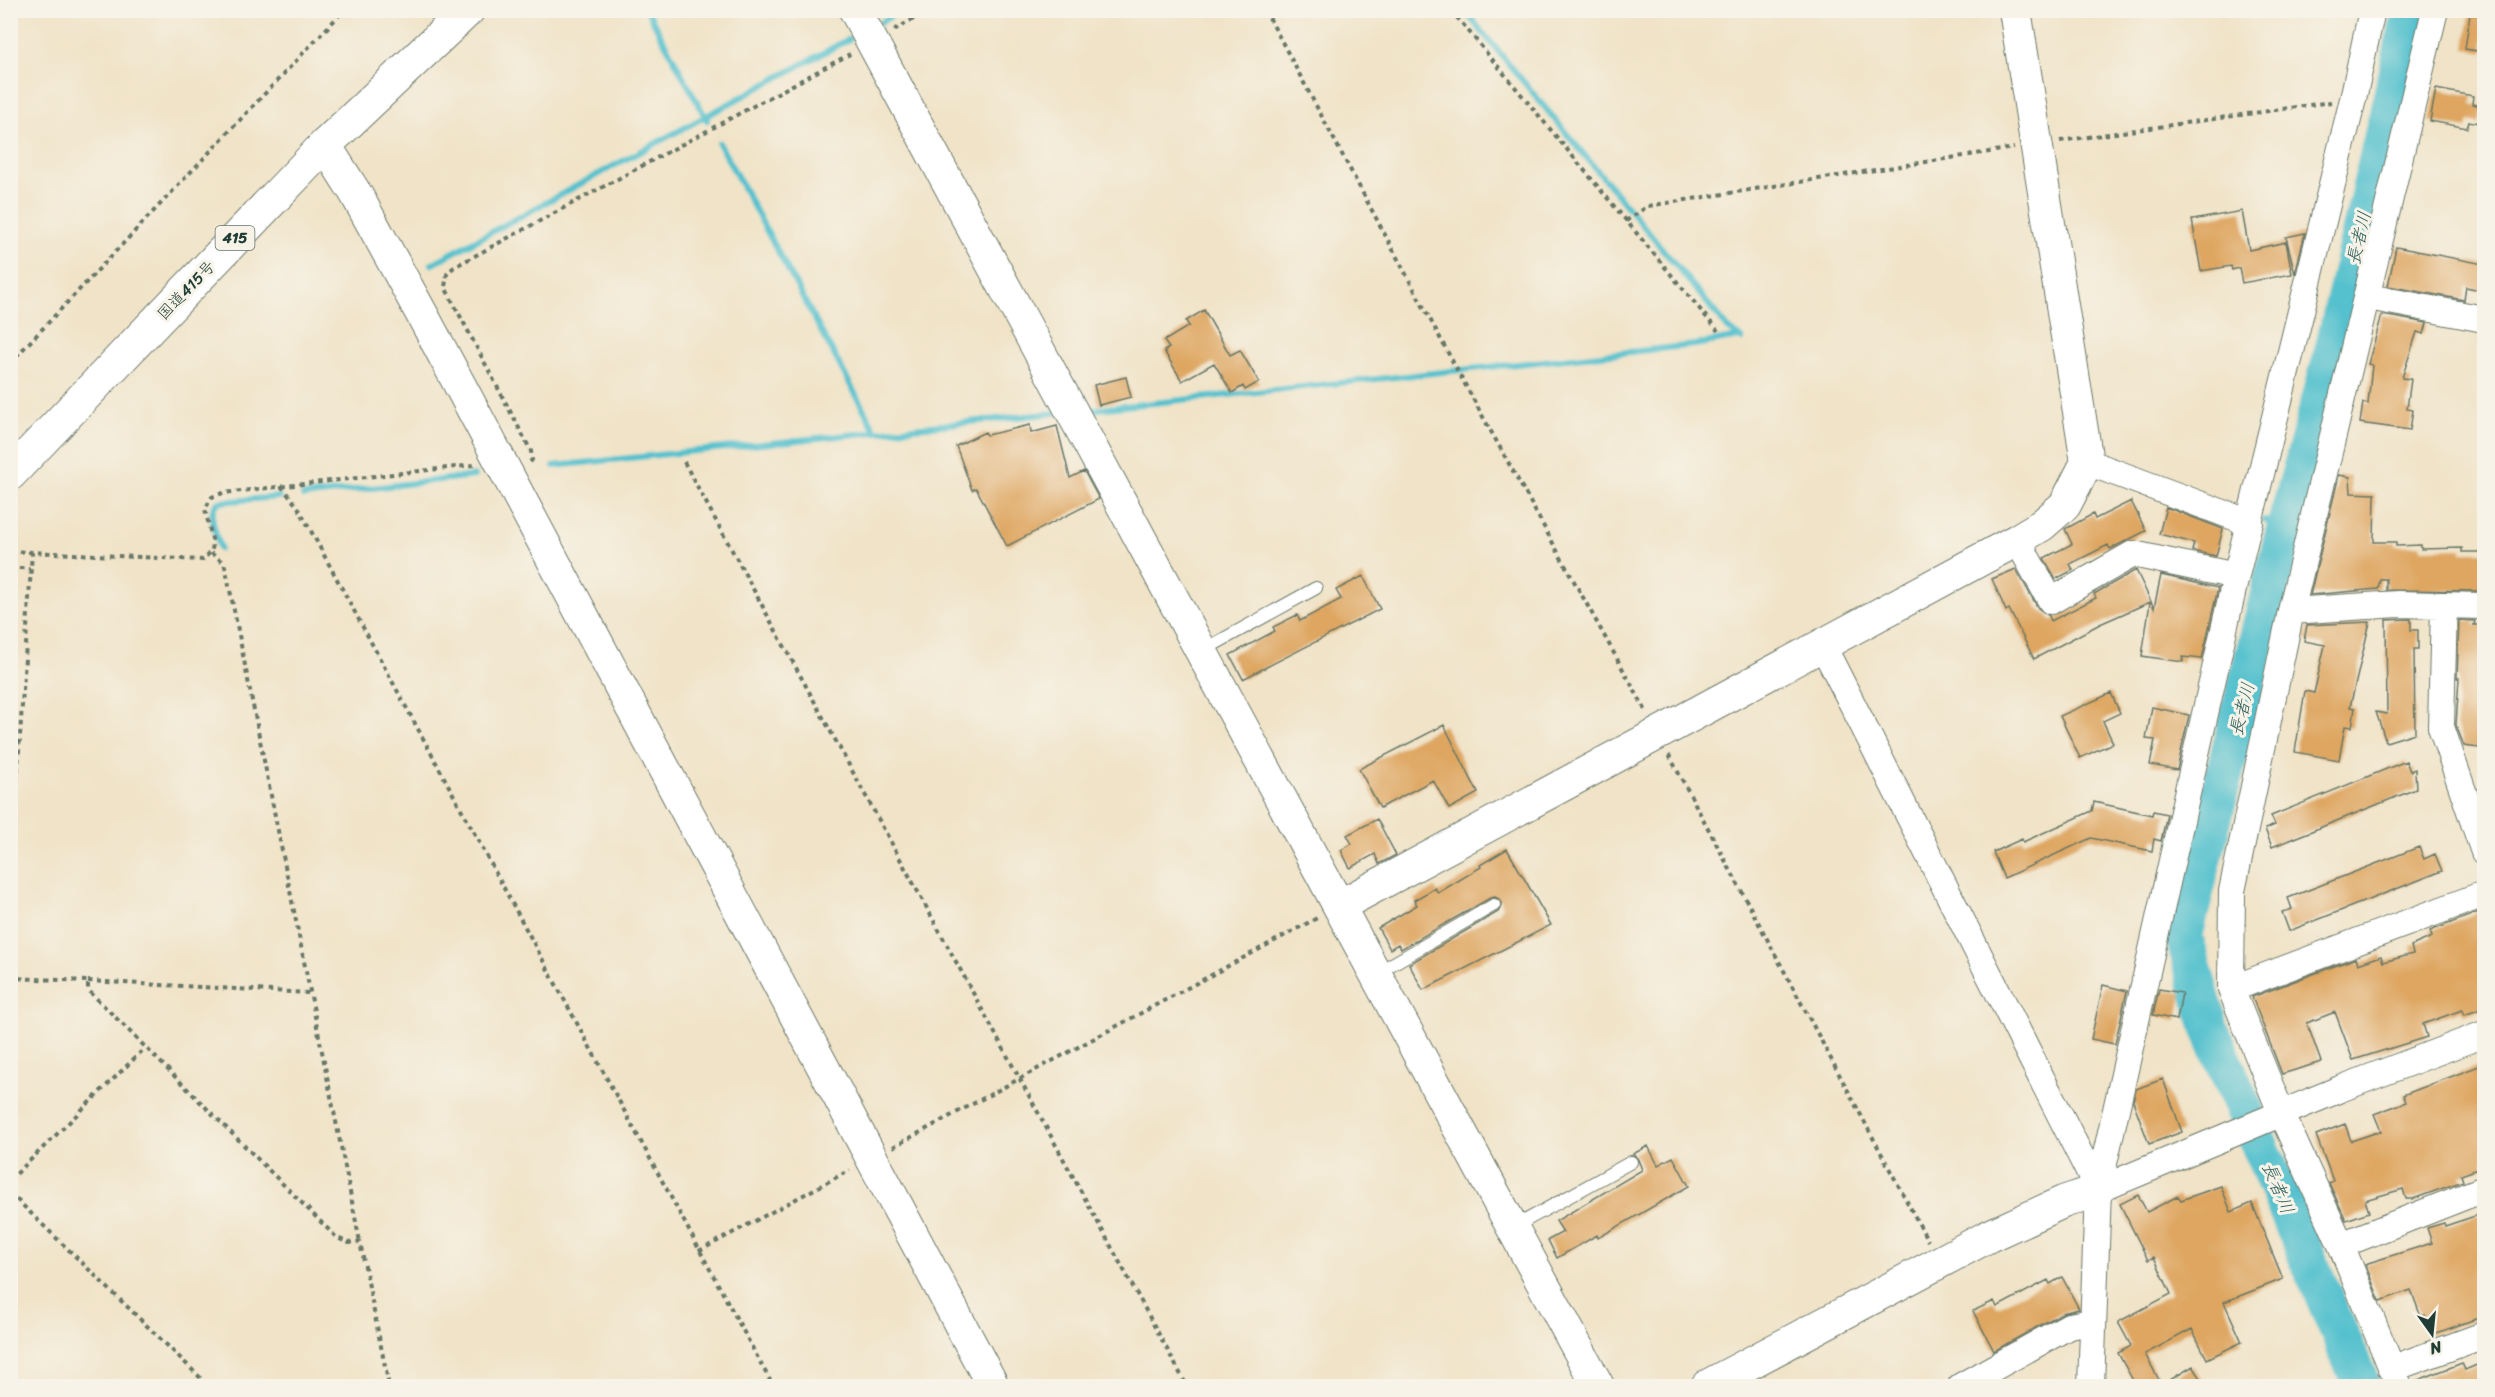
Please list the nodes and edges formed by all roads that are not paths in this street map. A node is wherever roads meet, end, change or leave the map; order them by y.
1 (468, 10) edge
2 (855, 10) edge
3 (2015, 10) edge
4 (2372, 10) edge
5 (2435, 10) edge
6 (325, 145) junction
7 (2368, 297) junction
8 (2484, 319) edge
9 (2087, 462) junction
10 (10, 474) edge
11 (2250, 523) junction
12 (2017, 540) junction
13 (2236, 576) junction
14 (1316, 588) dead end
15 (2444, 605) junction
16 (2484, 606) edge
17 (2291, 611) junction
18 (1822, 644) junction
19 (1201, 651) junction
20 (2484, 852) edge
21 (2484, 894) edge
22 (1494, 905) dead end
23 (1339, 906) junction
24 (1375, 974) junction
25 (2231, 989) junction
26 (2484, 1034) edge
27 (2282, 1115) junction
28 (1630, 1162) dead end
29 (2098, 1190) junction
30 (2484, 1190) edge
31 (1512, 1228) junction
32 (2341, 1245) junction
33 (2093, 1322) junction
34 (2484, 1335) edge
35 (2395, 1378) edge
36 (993, 1386) edge
37 (1598, 1386) edge
38 (1707, 1386) edge
39 (1960, 1386) edge
40 (2091, 1386) edge

1 - 6 highway, 国道415号 / 415
2 - 19 street
3 - 9 street
4 - 11 street
5 - 7 street
6 - 10 highway, 国道415号 / 415
6 - 36 street
7 - 8 street
7 - 17 street
9 - 11 street
9 - 12 street
11 - 13 street
12 - 13 street
12 - 18 street
13 - 29 street
14 - 19 lane
15 - 16 street
15 - 17 street
15 - 20 street
17 - 25 street
18 - 23 street
18 - 29 street
19 - 23 street
21 - 25 street
22 - 24 lane
23 - 24 street
24 - 31 street
25 - 27 street
26 - 27 street
27 - 29 street
27 - 32 street
28 - 31 lane
29 - 33 street
29 - 38 street
30 - 32 street
31 - 37 street
32 - 35 street
33 - 39 street
33 - 40 street
34 - 35 street

